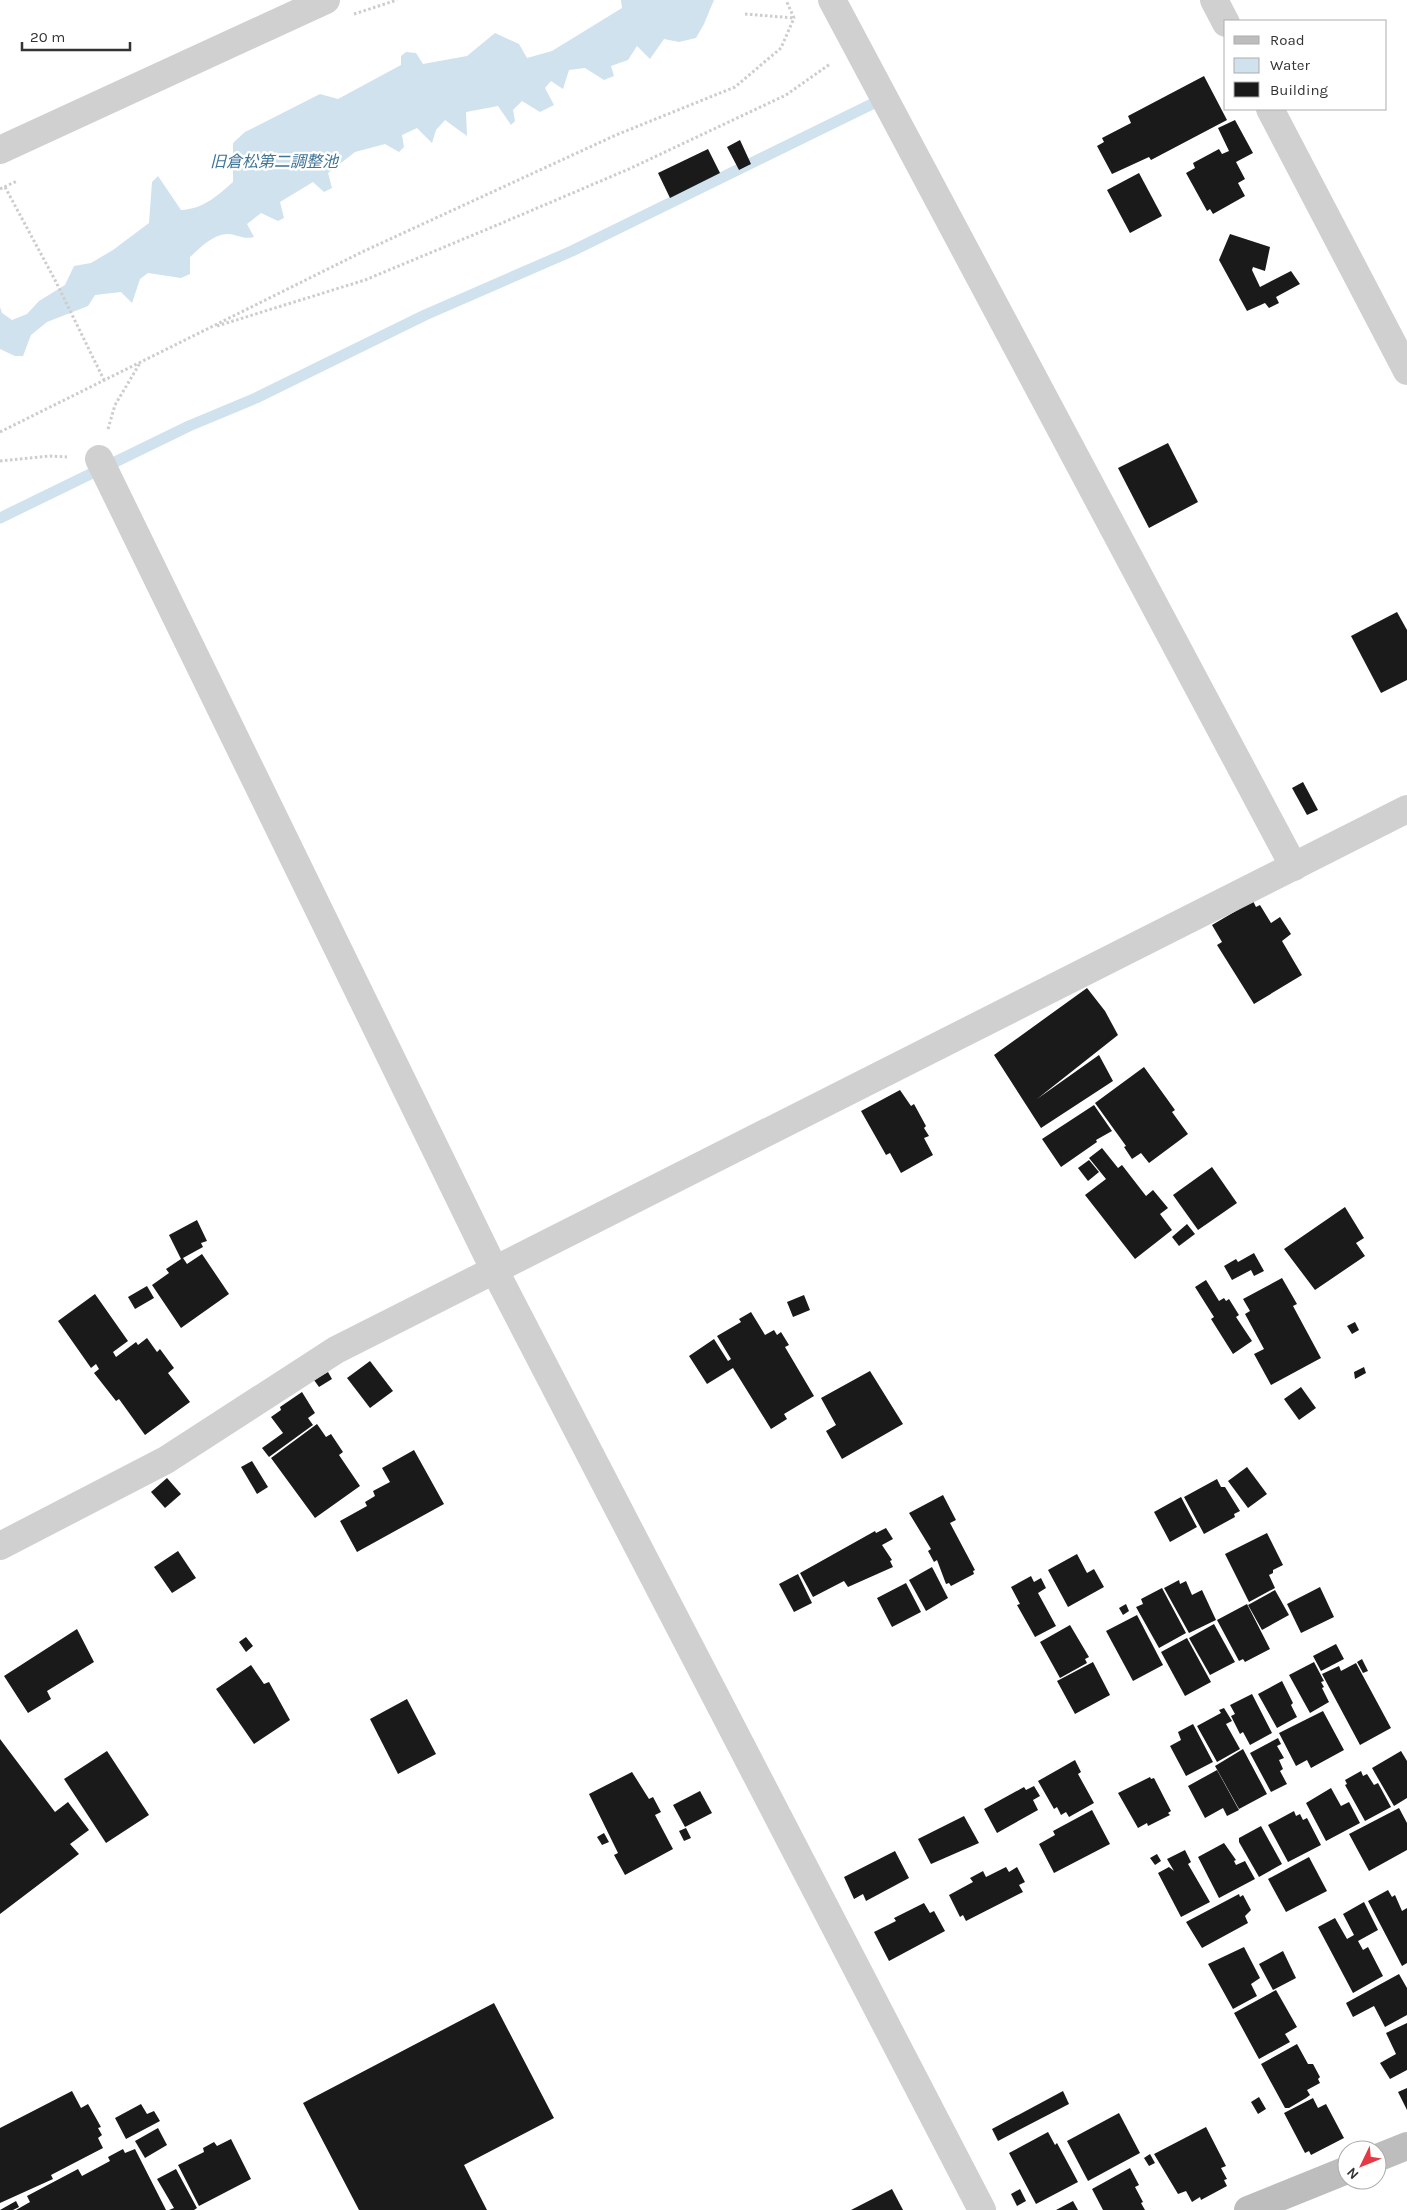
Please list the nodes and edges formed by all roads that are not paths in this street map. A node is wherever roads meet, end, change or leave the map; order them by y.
1 (326, 0) edge
2 (832, 0) edge
3 (1214, 0) edge
4 (1224, 20) edge
5 (1271, 110) edge
6 (0, 150) edge
7 (1407, 371) edge
8 (104, 470) road end
9 (1407, 809) edge
10 (1294, 867) junction
11 (495, 1271) junction
12 (0, 1546) edge
13 (1407, 2146) edge
14 (1387, 2154) edge
15 (1337, 2174) edge
16 (982, 2210) edge
17 (1248, 2210) edge

1 - 6 street
2 - 10 street
3 - 4 street
5 - 7 street
8 - 11 street
9 - 10 street
10 - 11 street
11 - 12 street
11 - 16 street
13 - 14 main road
15 - 17 main road

